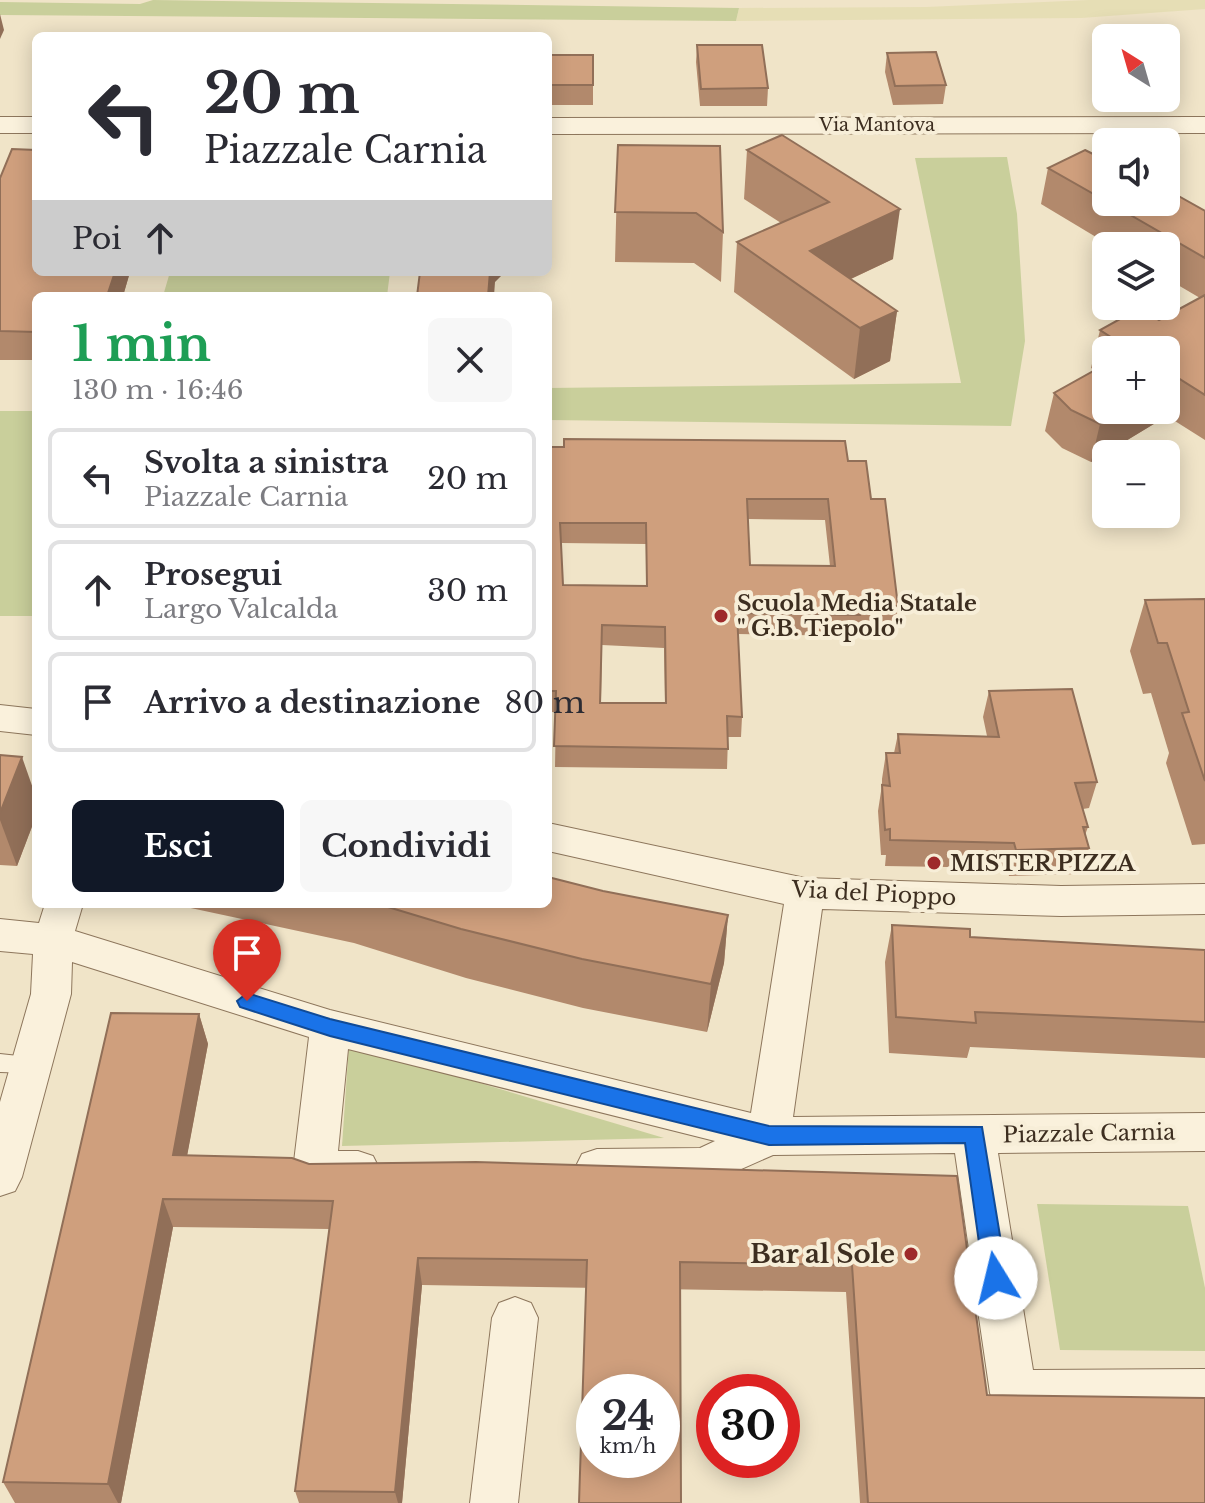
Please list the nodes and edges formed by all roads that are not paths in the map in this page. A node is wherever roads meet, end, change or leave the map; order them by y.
1 (0, 125) edge
2 (32, 125) edge
3 (1205, 125) edge
4 (552, 126) edge
5 (0, 718) edge
6 (32, 722) edge
7 (552, 838) edge
8 (805, 893) junction
9 (1205, 899) edge
10 (58, 922) edge
11 (0, 935) edge
12 (330, 1027) junction
13 (15, 1063) edge
14 (1205, 1132) edge
15 (974, 1134) junction
16 (769, 1136) junction
17 (562, 1168) edge
18 (392, 1169) edge
19 (0, 1177) edge
20 (515, 1318) dead end
21 (1205, 1392) edge
22 (494, 1503) edge

1 - 2 street
3 - 4 street, Via Mantova
5 - 6 street
7 - 8 street, Via del Pioppo
8 - 9 street, Via del Pioppo
8 - 16 street
10 - 11 street
10 - 12 street
10 - 13 street
12 - 16 street
12 - 18 street
13 - 19 street
14 - 15 street, Piazzale Carnia
15 - 16 street, Piazzale Carnia
15 - 21 street, Piazzale Carnia
16 - 17 street
20 - 22 street

